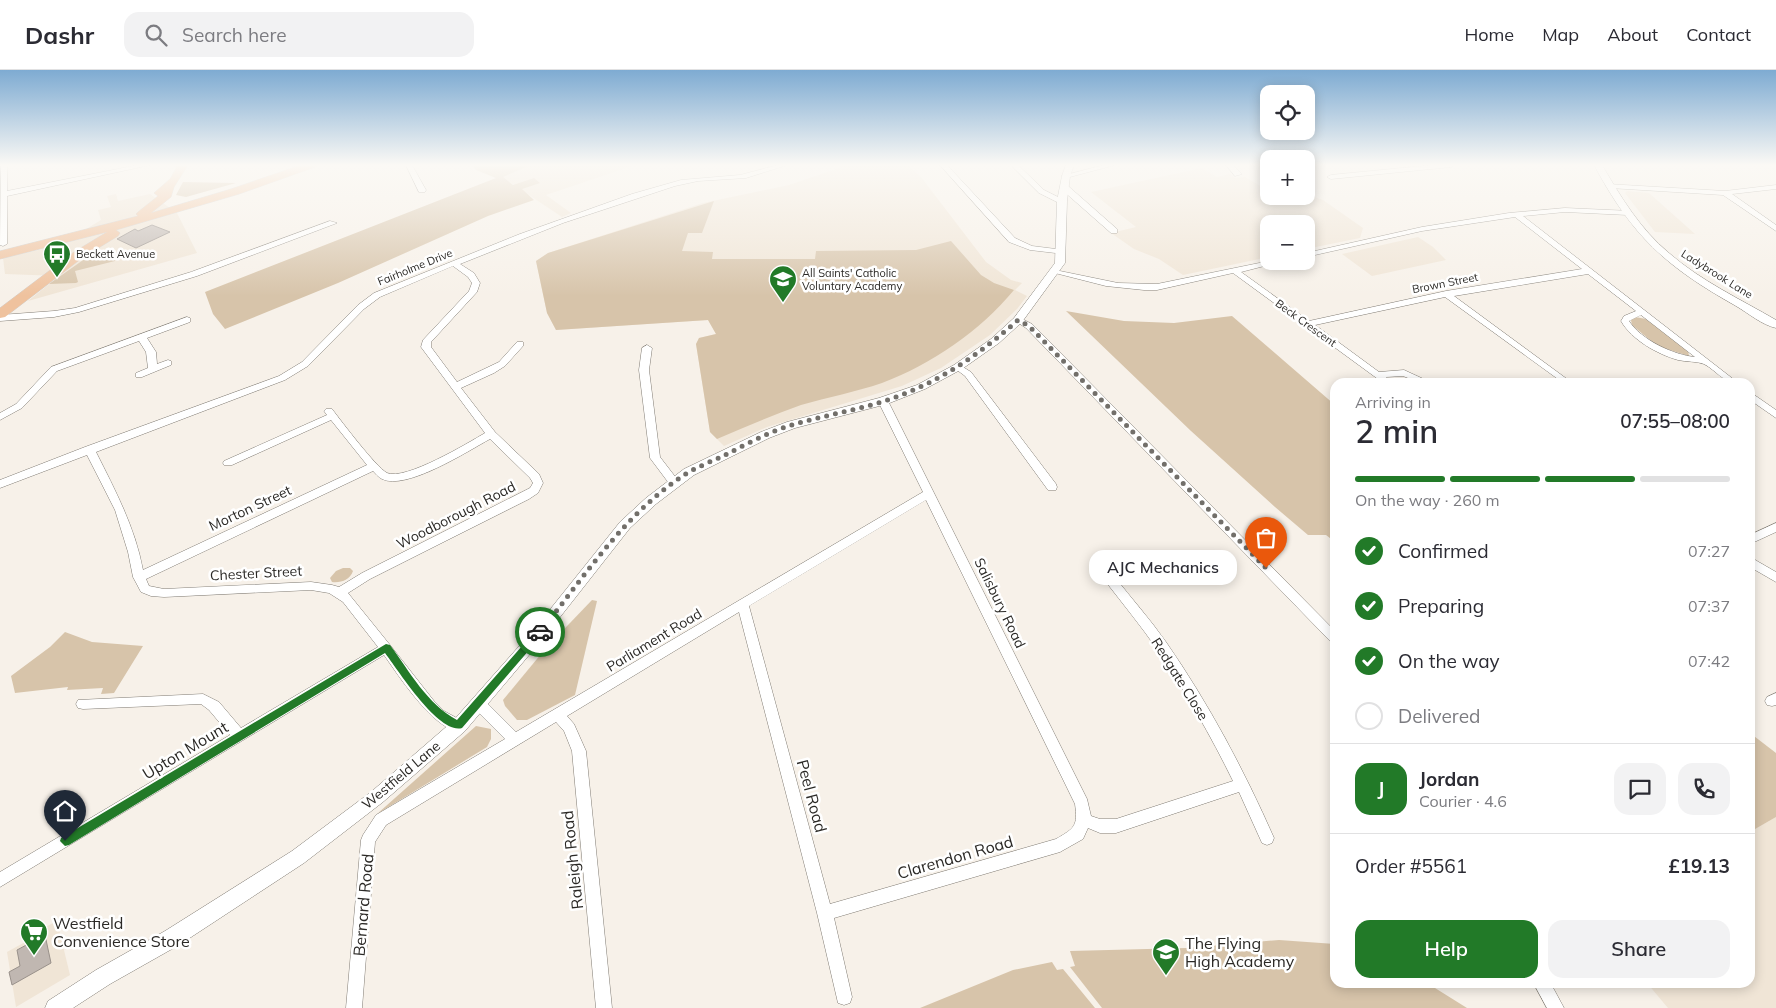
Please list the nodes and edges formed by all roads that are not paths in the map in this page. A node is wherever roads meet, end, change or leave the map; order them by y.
1 (2, 209) edge
2 (144, 209) edge
3 (149, 209) edge
4 (157, 209) edge
5 (172, 209) edge
6 (600, 209) edge
7 (983, 209) edge
8 (1062, 209) edge
9 (1089, 209) edge
10 (1625, 209) edge
11 (1748, 209) edge
12 (145, 212) junction
13 (1628, 213) junction
14 (1517, 215) junction
15 (127, 221) junction
16 (333, 223) dead end
17 (108, 229) junction
18 (1776, 229) edge
19 (1114, 231) dead end
20 (60, 240) junction
21 (1, 250) edge
22 (81, 251) junction
23 (1061, 252) junction
24 (1315, 253) edge
25 (454, 263) junction
26 (1260, 265) edge
27 (1235, 271) junction
28 (1589, 271) junction
29 (1055, 272) junction
30 (1446, 294) junction
31 (1642, 312) junction
32 (0, 316) edge
33 (187, 320) dead end
34 (1018, 320) junction
35 (1307, 324) junction
36 (1776, 325) edge
37 (141, 336) junction
38 (520, 344) dead end
39 (647, 348) dead end
40 (1705, 361) junction
41 (168, 364) dead end
42 (958, 368) junction
43 (153, 369) junction
44 (1376, 374) junction
45 (139, 375) dead end
46 (1382, 378) edge
47 (1416, 378) edge
48 (1562, 378) edge
49 (1728, 378) edge
50 (455, 387) junction
51 (1755, 399) edge
52 (883, 402) junction
53 (1776, 415) edge
54 (0, 417) edge
55 (491, 434) junction
56 (89, 450) junction
57 (228, 463) dead end
58 (374, 466) junction
59 (675, 483) junction
60 (0, 484) edge
61 (1052, 487) dead end
62 (929, 493) junction
63 (1776, 527) edge
64 (1755, 538) edge
65 (1755, 564) edge
66 (139, 577) junction
67 (1776, 578) edge
68 (1110, 579) dead end
69 (339, 593) junction
70 (743, 605) junction
71 (1330, 635) edge
72 (386, 648) junction
73 (83, 704) dead end
74 (479, 704) junction
75 (558, 715) junction
76 (458, 726) junction
77 (240, 737) junction
78 (514, 739) junction
79 (1243, 784) junction
80 (393, 811) joint
81 (1084, 820) junction
82 (1267, 838) dead end
83 (0, 880) edge
84 (825, 913) junction
85 (1544, 988) edge
86 (844, 997) dead end
87 (55, 1008) edge
88 (354, 1008) edge
89 (604, 1008) edge
90 (1556, 1008) edge

1 - 21 street
2 - 15 main road
3 - 12 main road
4 - 12 main road
5 - 15 main road
6 - 25 street, Fairholme Drive
7 - 23 street
8 - 23 street, Westfield Lane
9 - 19 street
10 - 13 street, Ladybrook Lane
11 - 18 street
12 - 15 main road
13 - 14 street
13 - 36 street, Ladybrook Lane
14 - 24 street
14 - 28 street
15 - 17 main road
15 - 21 main road
15 - 22 main road
16 - 32 street
17 - 20 main road
17 - 22 main road
20 - 21 main road
20 - 22 main road
22 - 32 main road
23 - 29 street, Westfield Lane
25 - 50 street, Woodborough Road
25 - 56 street, Fairholme Drive
26 - 27 street
27 - 29 street
27 - 35 street, Beck Crescent
28 - 30 street, Brown Street
28 - 31 street
29 - 34 street, Westfield Lane
30 - 35 street, Brown Street
30 - 48 street
31 - 40 street
31 - 40 street
33 - 37 street
34 - 42 street, Westfield Lane
34 - 71 street
35 - 44 street, Beck Crescent
37 - 43 street
37 - 54 street
38 - 50 street
39 - 59 street
40 - 49 street
41 - 43 street
42 - 52 street, Westfield Lane
42 - 61 street
43 - 45 street
44 - 46 street, Beck Crescent
44 - 47 street
50 - 55 street, Woodborough Road
51 - 53 street
52 - 59 street, Westfield Lane
52 - 62 street, Salisbury Road
55 - 58 street
55 - 69 street, Woodborough Road
56 - 60 street, Fairholme Drive
56 - 66 street
57 - 58 street
58 - 66 street, Morton Street
59 - 74 street, Westfield Lane
62 - 70 street, Parliament Road
62 - 81 street, Salisbury Road
63 - 64 street
65 - 67 street
66 - 69 street, Chester Street
68 - 79 street, Redgate Close
69 - 72 street, Chester Street
70 - 75 street, Parliament Road
70 - 84 street, Peel Road
72 - 76 street, Chester Street
72 - 77 street, Upton Mount
73 - 77 street
74 - 76 street, Westfield Lane
74 - 78 street
75 - 78 street, Parliament Road
75 - 89 street, Raleigh Road
76 - 87 street, Westfield Lane
77 - 83 street, Upton Mount
78 - 80 street, Parliament Road
79 - 81 street
79 - 82 street, Redgate Close
80 - 88 street, Bernard Road
81 - 84 street, Clarendon Road
84 - 86 street, Peel Road
85 - 90 street

